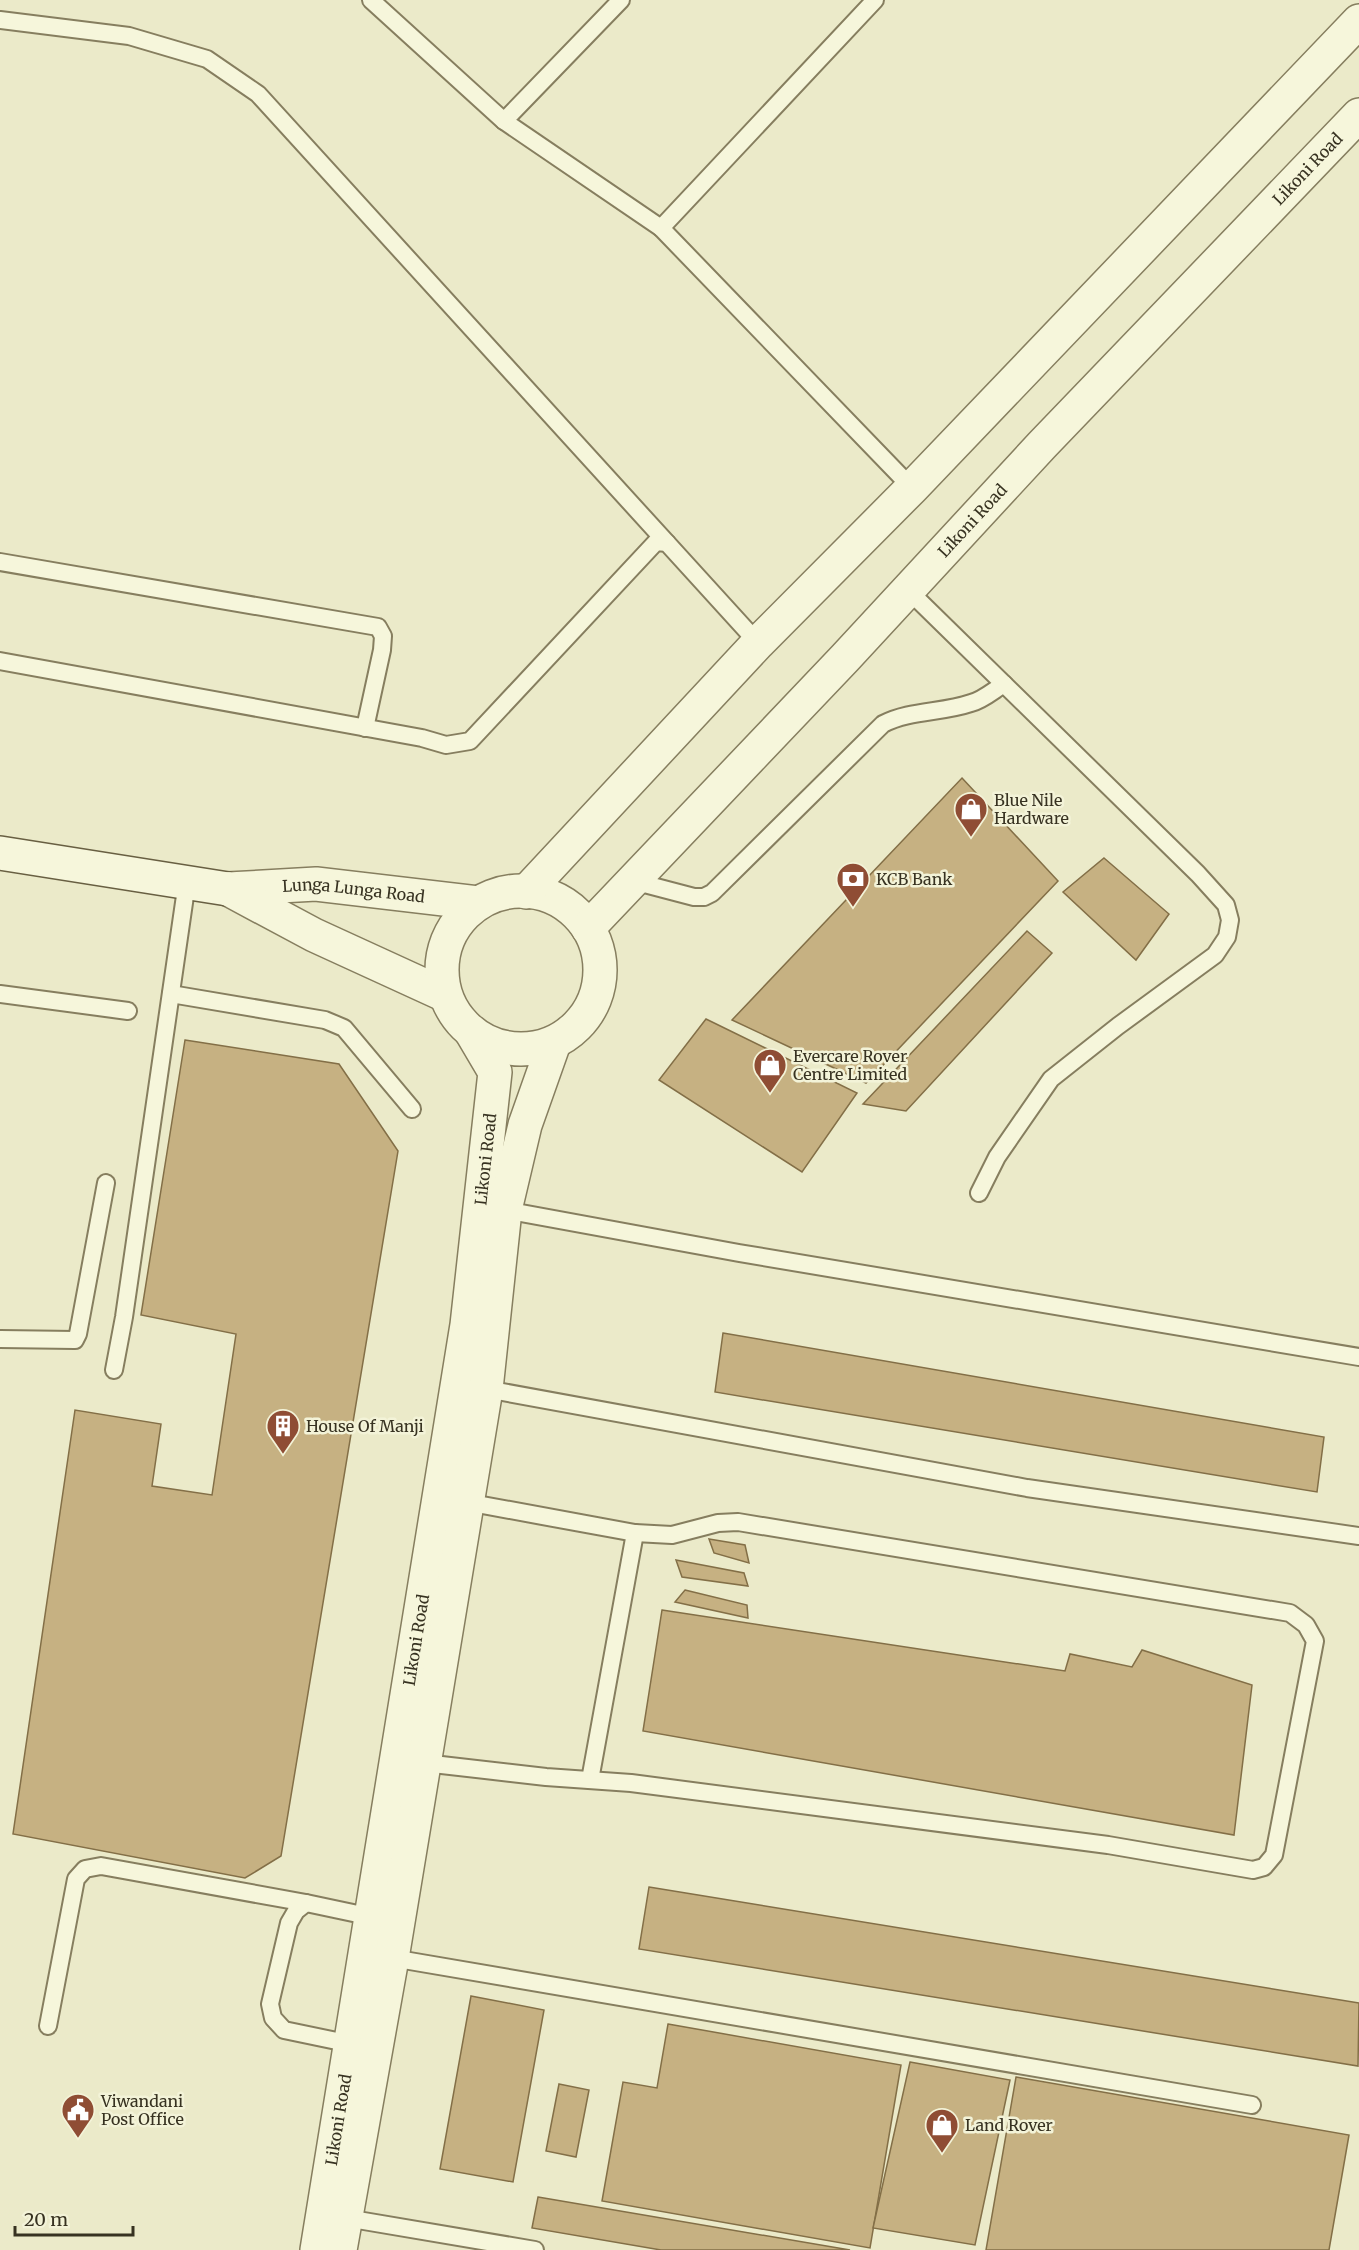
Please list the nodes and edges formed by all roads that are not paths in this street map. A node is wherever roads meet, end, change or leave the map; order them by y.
1 (371, 0) edge
2 (621, 0) edge
3 (875, 0) edge
4 (0, 20) edge
5 (1359, 21) edge
6 (1359, 115) edge
7 (504, 121) junction
8 (661, 228) junction
9 (912, 488) junction
10 (667, 543) junction
11 (0, 562) edge
12 (908, 590) junction
13 (758, 643) junction
14 (0, 661) edge
15 (1004, 684) junction
16 (365, 728) junction
17 (0, 852) edge
18 (633, 881) junction
19 (187, 882) junction
20 (228, 889) junction
21 (526, 892) junction
22 (478, 903) junction
23 (588, 928) junction
24 (0, 994) edge
25 (171, 994) junction
26 (445, 995) junction
27 (128, 1011) dead end
28 (472, 1033) junction
29 (554, 1042) junction
30 (412, 1109) dead end
31 (106, 1183) dead end
32 (979, 1193) dead end
33 (505, 1210) junction
34 (0, 1339) edge
35 (1359, 1357) edge
36 (114, 1370) dead end
37 (486, 1389) junction
38 (466, 1502) junction
39 (635, 1533) junction
40 (1359, 1536) edge
41 (424, 1763) junction
42 (590, 1780) junction
43 (306, 1903) junction
44 (372, 1917) junction
45 (392, 1958) junction
46 (48, 2026) dead end
47 (351, 2044) junction
48 (1252, 2105) dead end
49 (346, 2218) junction
50 (475, 2245) edge
51 (317, 2250) edge
52 (340, 2250) edge
53 (536, 2250) edge

1 - 7 lane
2 - 7 lane
3 - 8 lane
4 - 10 lane
5 - 9 street
6 - 12 street, Likoni Road
7 - 8 lane
8 - 9 lane
9 - 13 street
10 - 13 lane
10 - 16 lane
11 - 16 lane
12 - 15 lane
12 - 18 street, Likoni Road
13 - 21 street
14 - 16 lane
15 - 18 lane
15 - 32 lane
17 - 19 street, Lunga Lunga Road
18 - 23 street, Likoni Road
19 - 20 street, Lunga Lunga Road
19 - 25 lane
20 - 22 street, Lunga Lunga Road
20 - 26 street, Lunga Lunga Road
21 - 22 street
21 - 23 street
22 - 26 street
23 - 29 street
24 - 27 lane
25 - 30 lane
25 - 36 lane
26 - 28 street
28 - 29 street
28 - 44 street, Likoni Road
29 - 33 street, Likoni Road
31 - 34 lane
33 - 35 lane
33 - 37 street, Likoni Road
37 - 38 street, Likoni Road
37 - 40 lane
38 - 39 lane
38 - 41 street, Likoni Road
39 - 42 lane
39 - 42 lane
41 - 42 lane
41 - 45 street, Likoni Road
43 - 44 lane
43 - 46 lane
43 - 47 lane
44 - 47 street, Likoni Road
45 - 48 lane
45 - 49 street, Likoni Road
47 - 51 street, Likoni Road
49 - 50 lane
49 - 52 street, Likoni Road
50 - 53 lane

